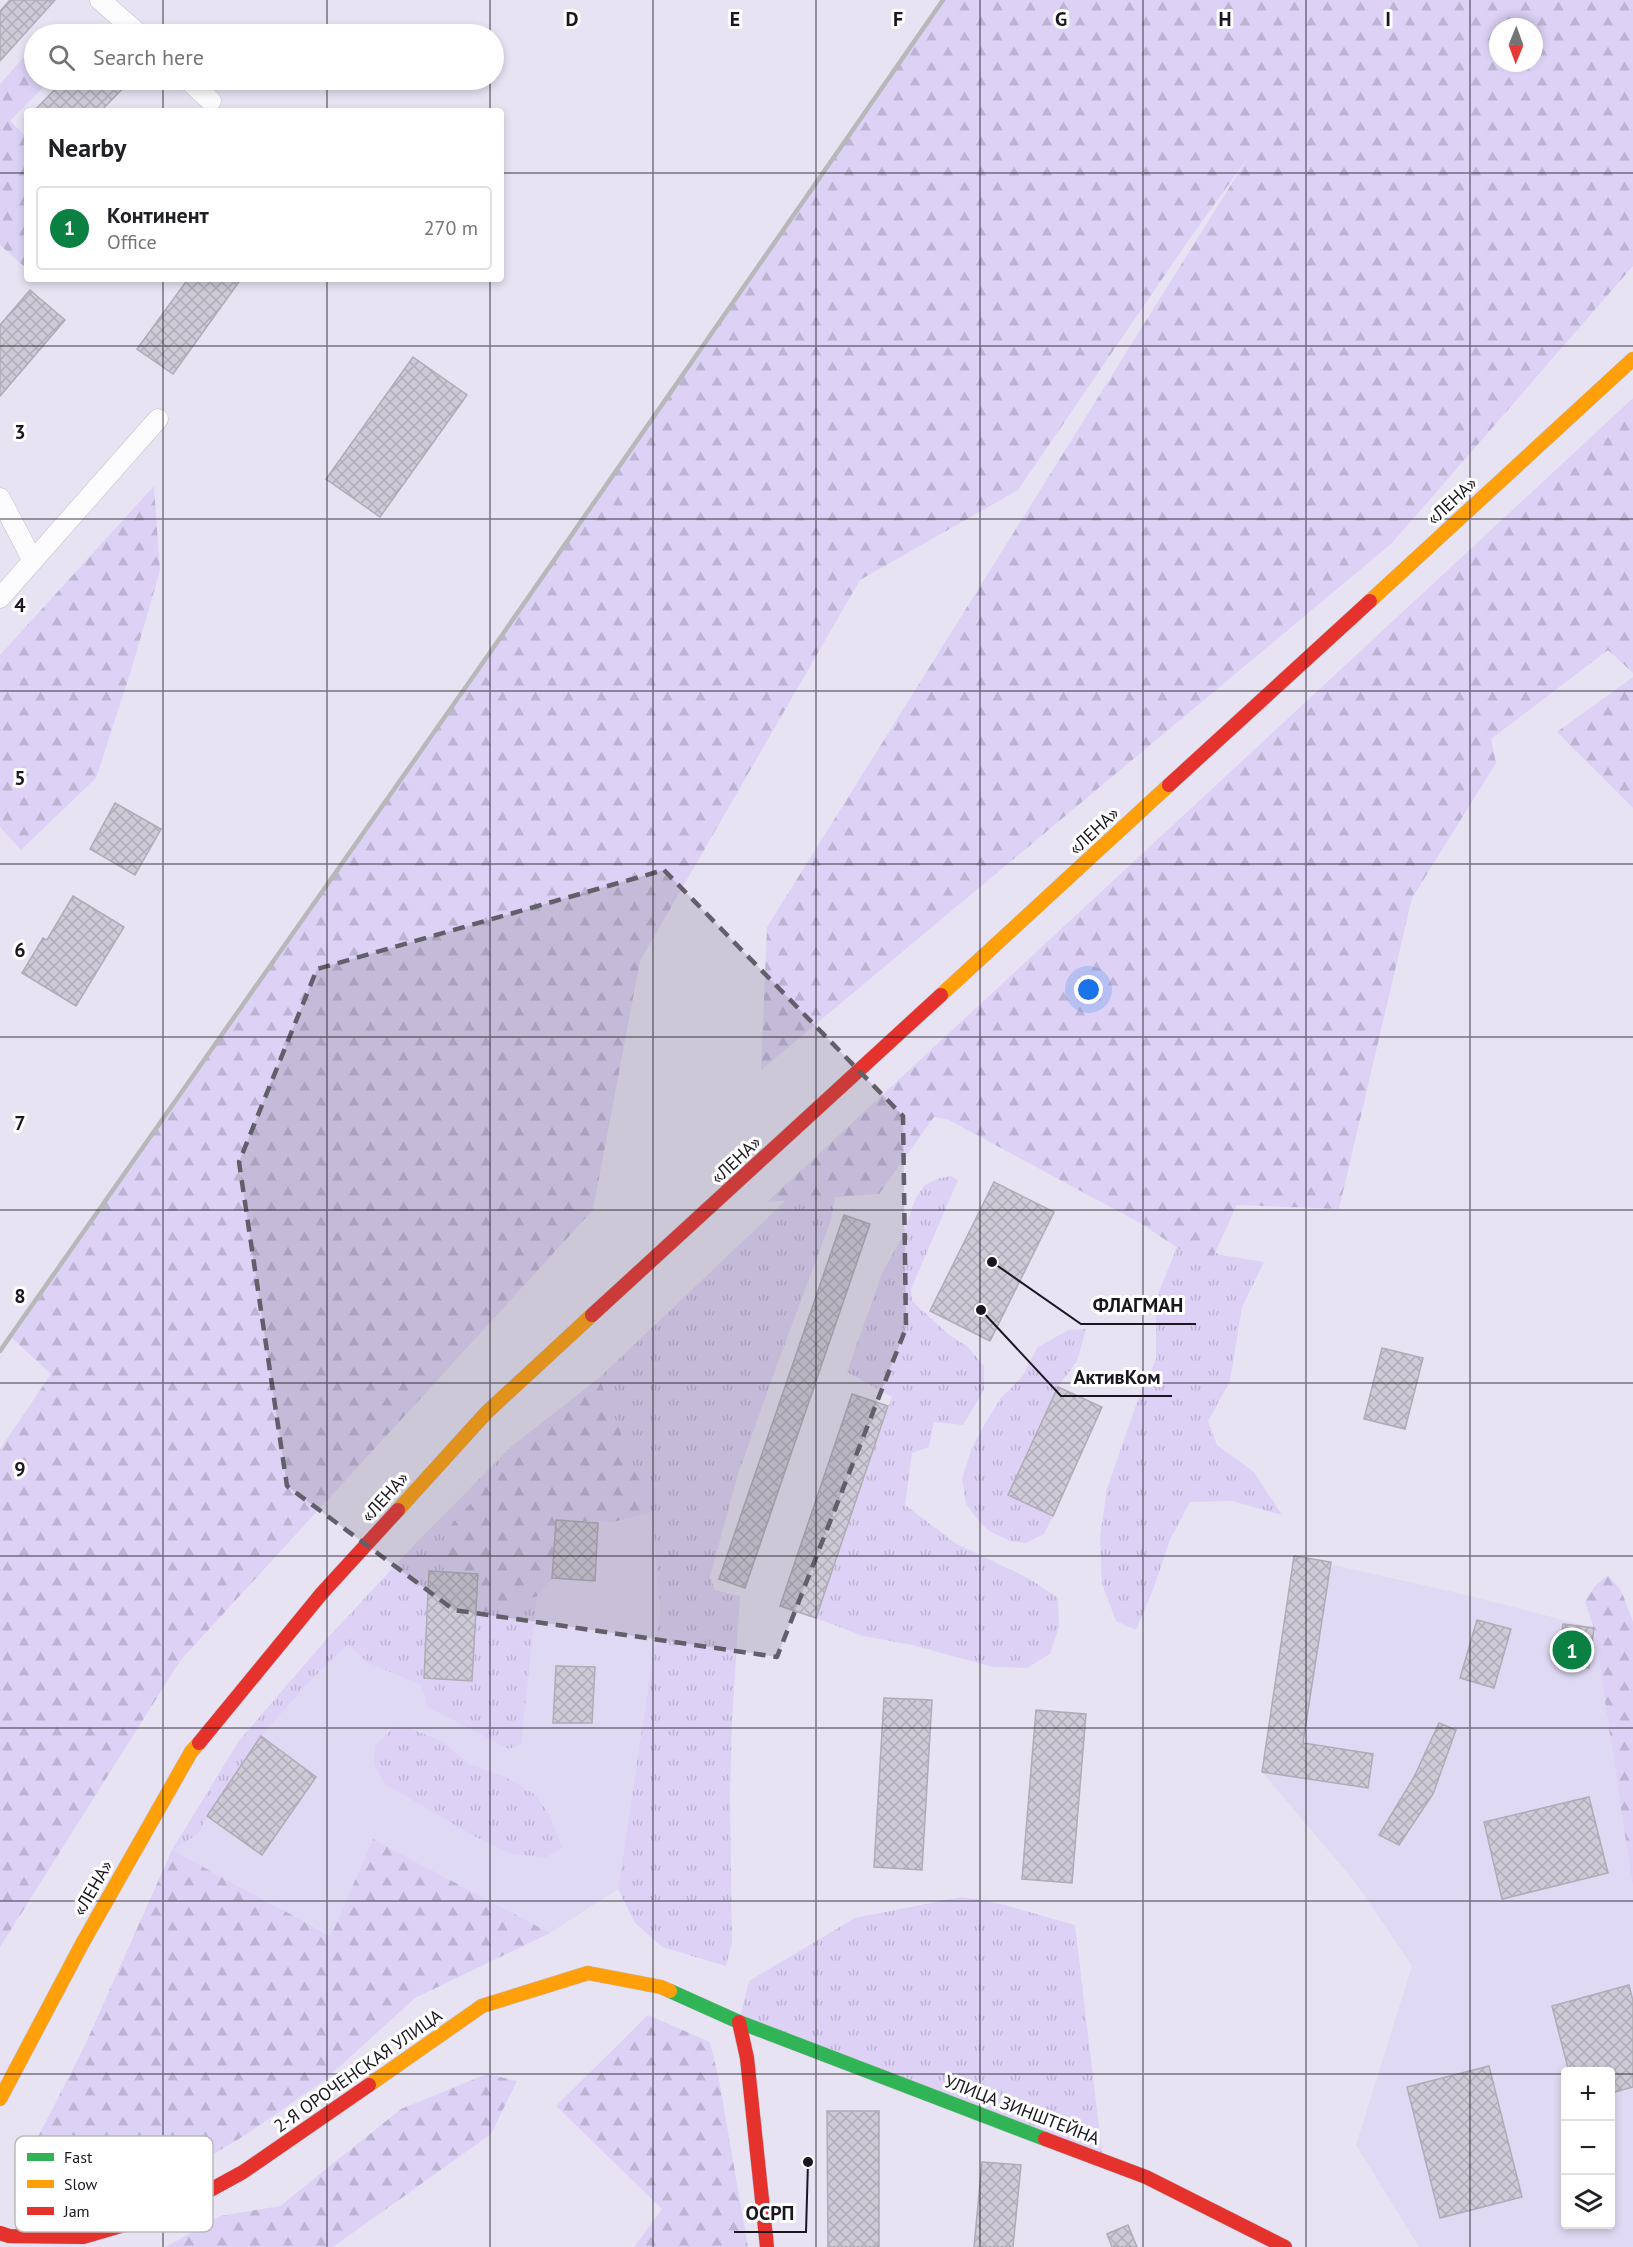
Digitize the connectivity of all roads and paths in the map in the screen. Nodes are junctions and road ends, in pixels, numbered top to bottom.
1 (100, 0) edge
2 (128, 24) edge
3 (199, 90) edge
4 (211, 101) dead end
5 (1633, 359) edge
6 (158, 419) dead end
7 (0, 498) edge
8 (33, 561) junction
9 (0, 598) edge
10 (739, 2022) junction
11 (0, 2099) edge
12 (213, 2188) edge
13 (100, 2232) edge
14 (0, 2233) edge
15 (767, 2247) edge
16 (1285, 2247) edge

1 - 2 street
3 - 4 street
5 - 11 main road, «ЛЕНА»
6 - 8 street
7 - 8 street
8 - 9 street
10 - 12 main road, 2-Я ОРОЧЕНСКАЯ УЛИЦА
10 - 15 main road
10 - 16 main road, УЛИЦА ЗИНШТЕЙНА
13 - 14 main road, 2-Я ОРОЧЕНСКАЯ УЛИЦА

